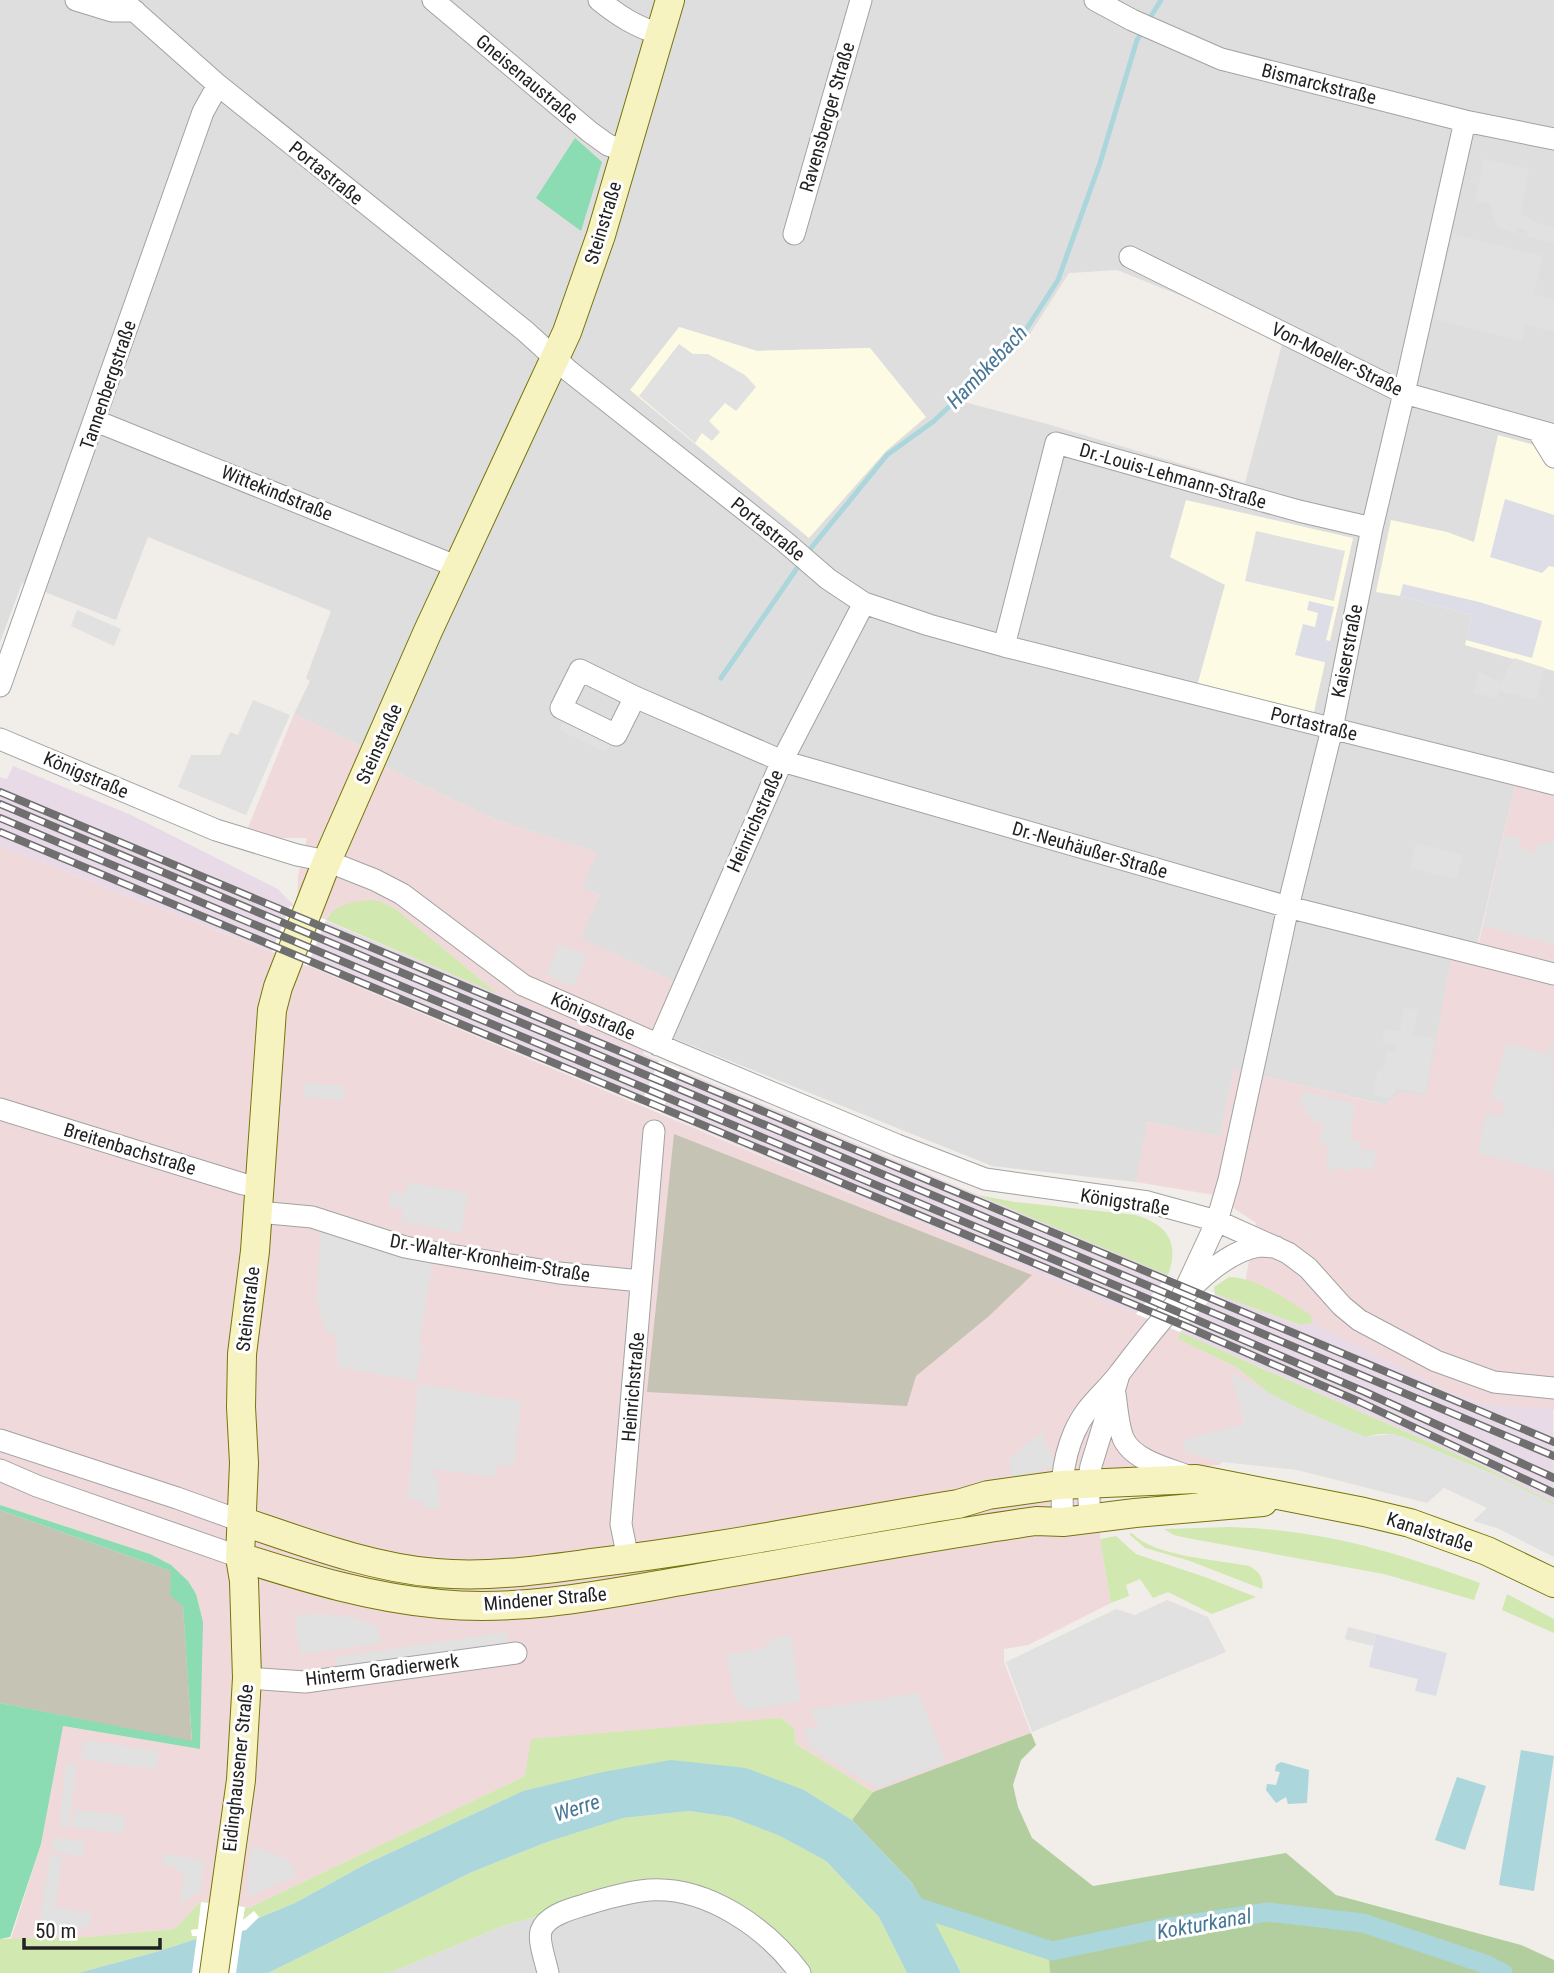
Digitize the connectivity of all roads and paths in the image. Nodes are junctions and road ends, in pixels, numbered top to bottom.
1 (76, 0) edge
2 (433, 0) edge
3 (599, 0) edge
4 (670, 0) edge
5 (861, 0) edge
6 (1095, 0) edge
7 (129, 5) edge
8 (660, 34) junction
9 (218, 85) junction
10 (1465, 121) junction
11 (1554, 139) edge
12 (625, 151) junction
13 (794, 234) dead end
14 (1130, 257) dead end
15 (556, 359) junction
16 (1404, 393) junction
17 (96, 421) junction
18 (1546, 433) edge
19 (1554, 457) edge
20 (1372, 528) junction
21 (457, 567) junction
22 (864, 603) junction
23 (1004, 646) junction
24 (0, 686) edge
25 (635, 697) dead end
26 (1332, 729) junction
27 (0, 739) edge
28 (782, 761) junction
29 (1554, 784) edge
30 (327, 861) junction
31 (1288, 907) junction
32 (1554, 974) edge
33 (658, 1045) junction
34 (0, 1109) edge
35 (654, 1131) dead end
36 (259, 1199) junction
37 (1217, 1221) junction
38 (1278, 1248) junction
39 (641, 1281) junction
40 (1183, 1294) junction
41 (1116, 1382) junction
42 (1554, 1388) edge
43 (0, 1440) edge
44 (0, 1470) edge
45 (1196, 1479) junction
46 (1074, 1484) junction
47 (1298, 1500) junction
48 (1076, 1520) junction
49 (241, 1521) junction
50 (240, 1557) junction
51 (628, 1559) junction
52 (1554, 1584) edge
53 (516, 1653) dead end
54 (247, 1678) junction
55 (214, 1973) edge
56 (548, 1973) edge
57 (800, 1973) edge

1 - 7 street
2 - 12 street, Gneisenaustraße
3 - 8 street
4 - 8 main road, Steinstraße
5 - 13 street, Ravensberger Straße
6 - 10 street, Bismarckstraße
7 - 9 street, Portastraße
8 - 12 main road, Steinstraße
9 - 15 street, Portastraße
9 - 17 street, Tannenbergstraße
10 - 11 street, Bismarckstraße
10 - 16 street, Kaiserstraße
12 - 15 main road, Steinstraße
14 - 16 street, Von-Moeller-Straße
15 - 21 main road, Steinstraße
15 - 22 street, Portastraße
16 - 18 street, Von-Moeller-Straße
16 - 20 street, Kaiserstraße
17 - 21 street, Wittekindstraße
17 - 24 street, Tannenbergstraße
18 - 19 street
20 - 23 street, Dr.-Louis-Lehmann-Straße
20 - 26 street, Kaiserstraße
21 - 30 main road, Steinstraße
22 - 23 street, Portastraße
22 - 28 street, Heinrichstraße
23 - 26 street, Portastraße
25 - 28 street, Dr.-Neuhäußer-Straße
26 - 29 street, Portastraße
26 - 31 street, Kaiserstraße
27 - 30 street, Königstraße
28 - 31 street, Dr.-Neuhäußer-Straße
28 - 33 street, Heinrichstraße
30 - 33 street, Königstraße
30 - 36 main road, Steinstraße
31 - 32 street, Dr.-Neuhäußer-Straße
31 - 37 street, Kaiserstraße
33 - 37 street, Königstraße
34 - 36 street, Breitenbachstraße
35 - 39 street, Heinrichstraße
36 - 39 street, Dr.-Walter-Kronheim-Straße
36 - 49 main road, Steinstraße
37 - 38 street, Königstraße
37 - 40 street, Kaiserstraße
38 - 40 street
38 - 42 street, Königstraße
39 - 51 street, Heinrichstraße
40 - 41 street
41 - 45 street
41 - 46 street
43 - 49 street, Mindener Straße
44 - 50 street, Mindener Straße
45 - 46 main road, Kanalstraße
45 - 47 main road, Kanalstraße
46 - 48 street
46 - 51 main road, Mindener Straße
47 - 48 main road, Kanalstraße
47 - 52 main road, Kanalstraße
48 - 50 main road, Mindener Straße
49 - 50 main road, Eidinghausener Straße
49 - 51 main road, Mindener Straße
50 - 54 main road, Eidinghausener Straße
53 - 54 street, Hinterm Gradierwerk
54 - 55 main road, Eidinghausener Straße
56 - 57 street

